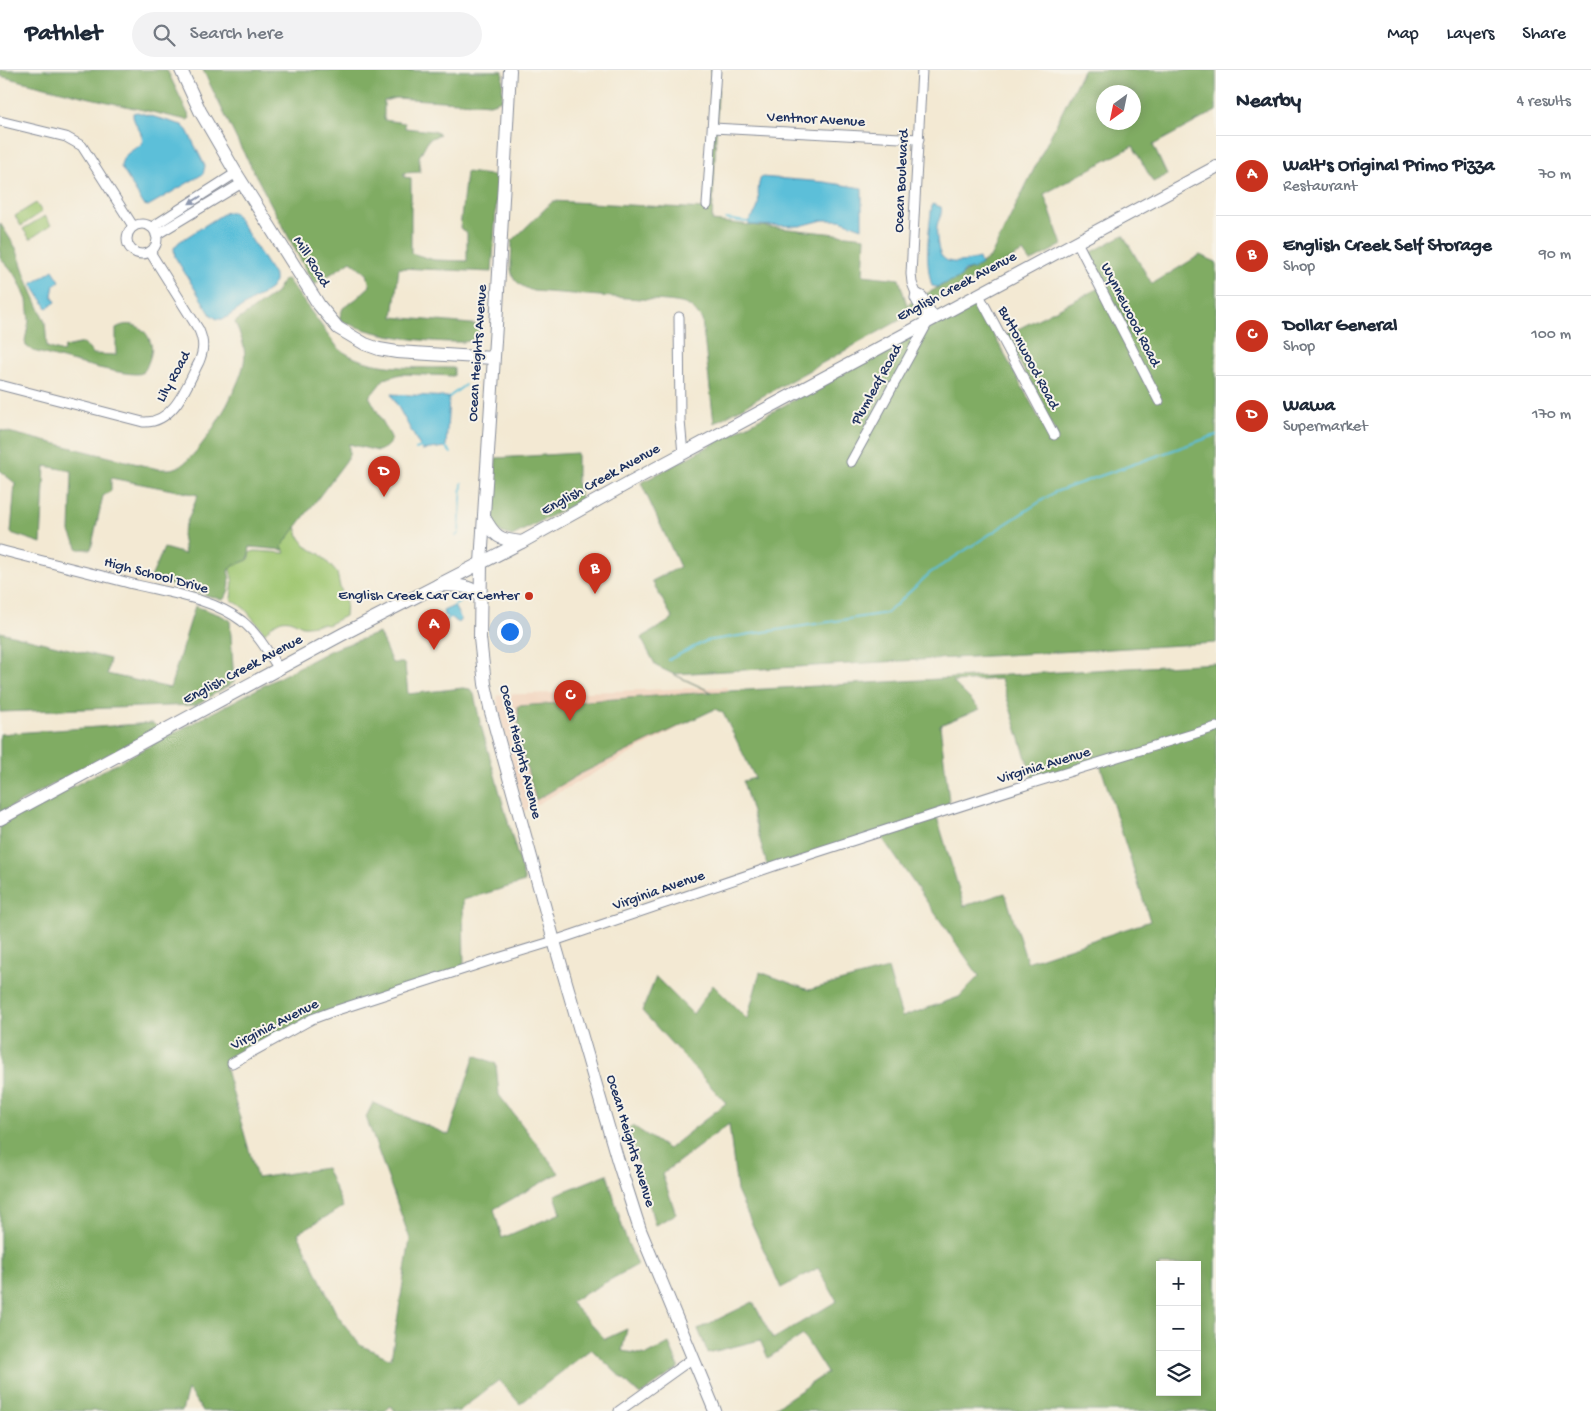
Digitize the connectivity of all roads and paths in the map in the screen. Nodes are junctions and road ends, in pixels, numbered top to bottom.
1 (181, 70) edge
2 (510, 70) edge
3 (716, 70) edge
4 (922, 70) edge
5 (0, 121) edge
6 (713, 128) junction
7 (919, 139) junction
8 (1216, 167) edge
9 (239, 178) junction
10 (707, 205) dead end
11 (133, 226) junction
12 (154, 231) junction
13 (1077, 242) junction
14 (150, 252) junction
15 (979, 295) junction
16 (679, 317) dead end
17 (931, 320) junction
18 (493, 358) junction
19 (0, 385) edge
20 (1159, 401) dead end
21 (1054, 435) dead end
22 (683, 454) junction
23 (851, 462) dead end
24 (484, 517) junction
25 (522, 542) junction
26 (0, 550) edge
27 (481, 563) junction
28 (438, 585) junction
29 (480, 597) junction
30 (279, 670) junction
31 (1216, 727) edge
32 (0, 819) edge
33 (554, 941) junction
34 (232, 1062) dead end
35 (693, 1358) junction
36 (619, 1411) edge
37 (715, 1411) edge

1 - 9 main road, Mill Road
2 - 18 main road, Ocean Heights Avenue
3 - 6 street
4 - 7 street, Ocean Boulevard
5 - 11 street
6 - 7 street, Ventnor Avenue
6 - 10 street
7 - 17 street, Ocean Boulevard
8 - 13 main road, English Creek Avenue
9 - 12 street
9 - 18 main road, Mill Road
11 - 12 street
11 - 14 street
12 - 14 street
13 - 15 main road, English Creek Avenue
13 - 20 street, Wynnewood Road
14 - 19 street, Lily Road
15 - 17 main road, English Creek Avenue
15 - 21 street, Buttonwood Road
16 - 22 street
17 - 22 main road, English Creek Avenue
17 - 23 street, Plumleaf Road
18 - 24 main road, Ocean Heights Avenue
22 - 25 main road, English Creek Avenue
24 - 25 main road
24 - 27 main road, Ocean Heights Avenue
25 - 27 main road, English Creek Avenue
26 - 30 street, High School Drive
27 - 28 main road, English Creek Avenue
27 - 29 main road, Ocean Heights Avenue
28 - 29 main road
28 - 30 main road, English Creek Avenue
29 - 33 main road, Ocean Heights Avenue
30 - 32 main road, English Creek Avenue
31 - 33 street, Virginia Avenue
33 - 34 street, Virginia Avenue
33 - 35 main road, Ocean Heights Avenue
35 - 36 street
35 - 37 main road, Ocean Heights Avenue

